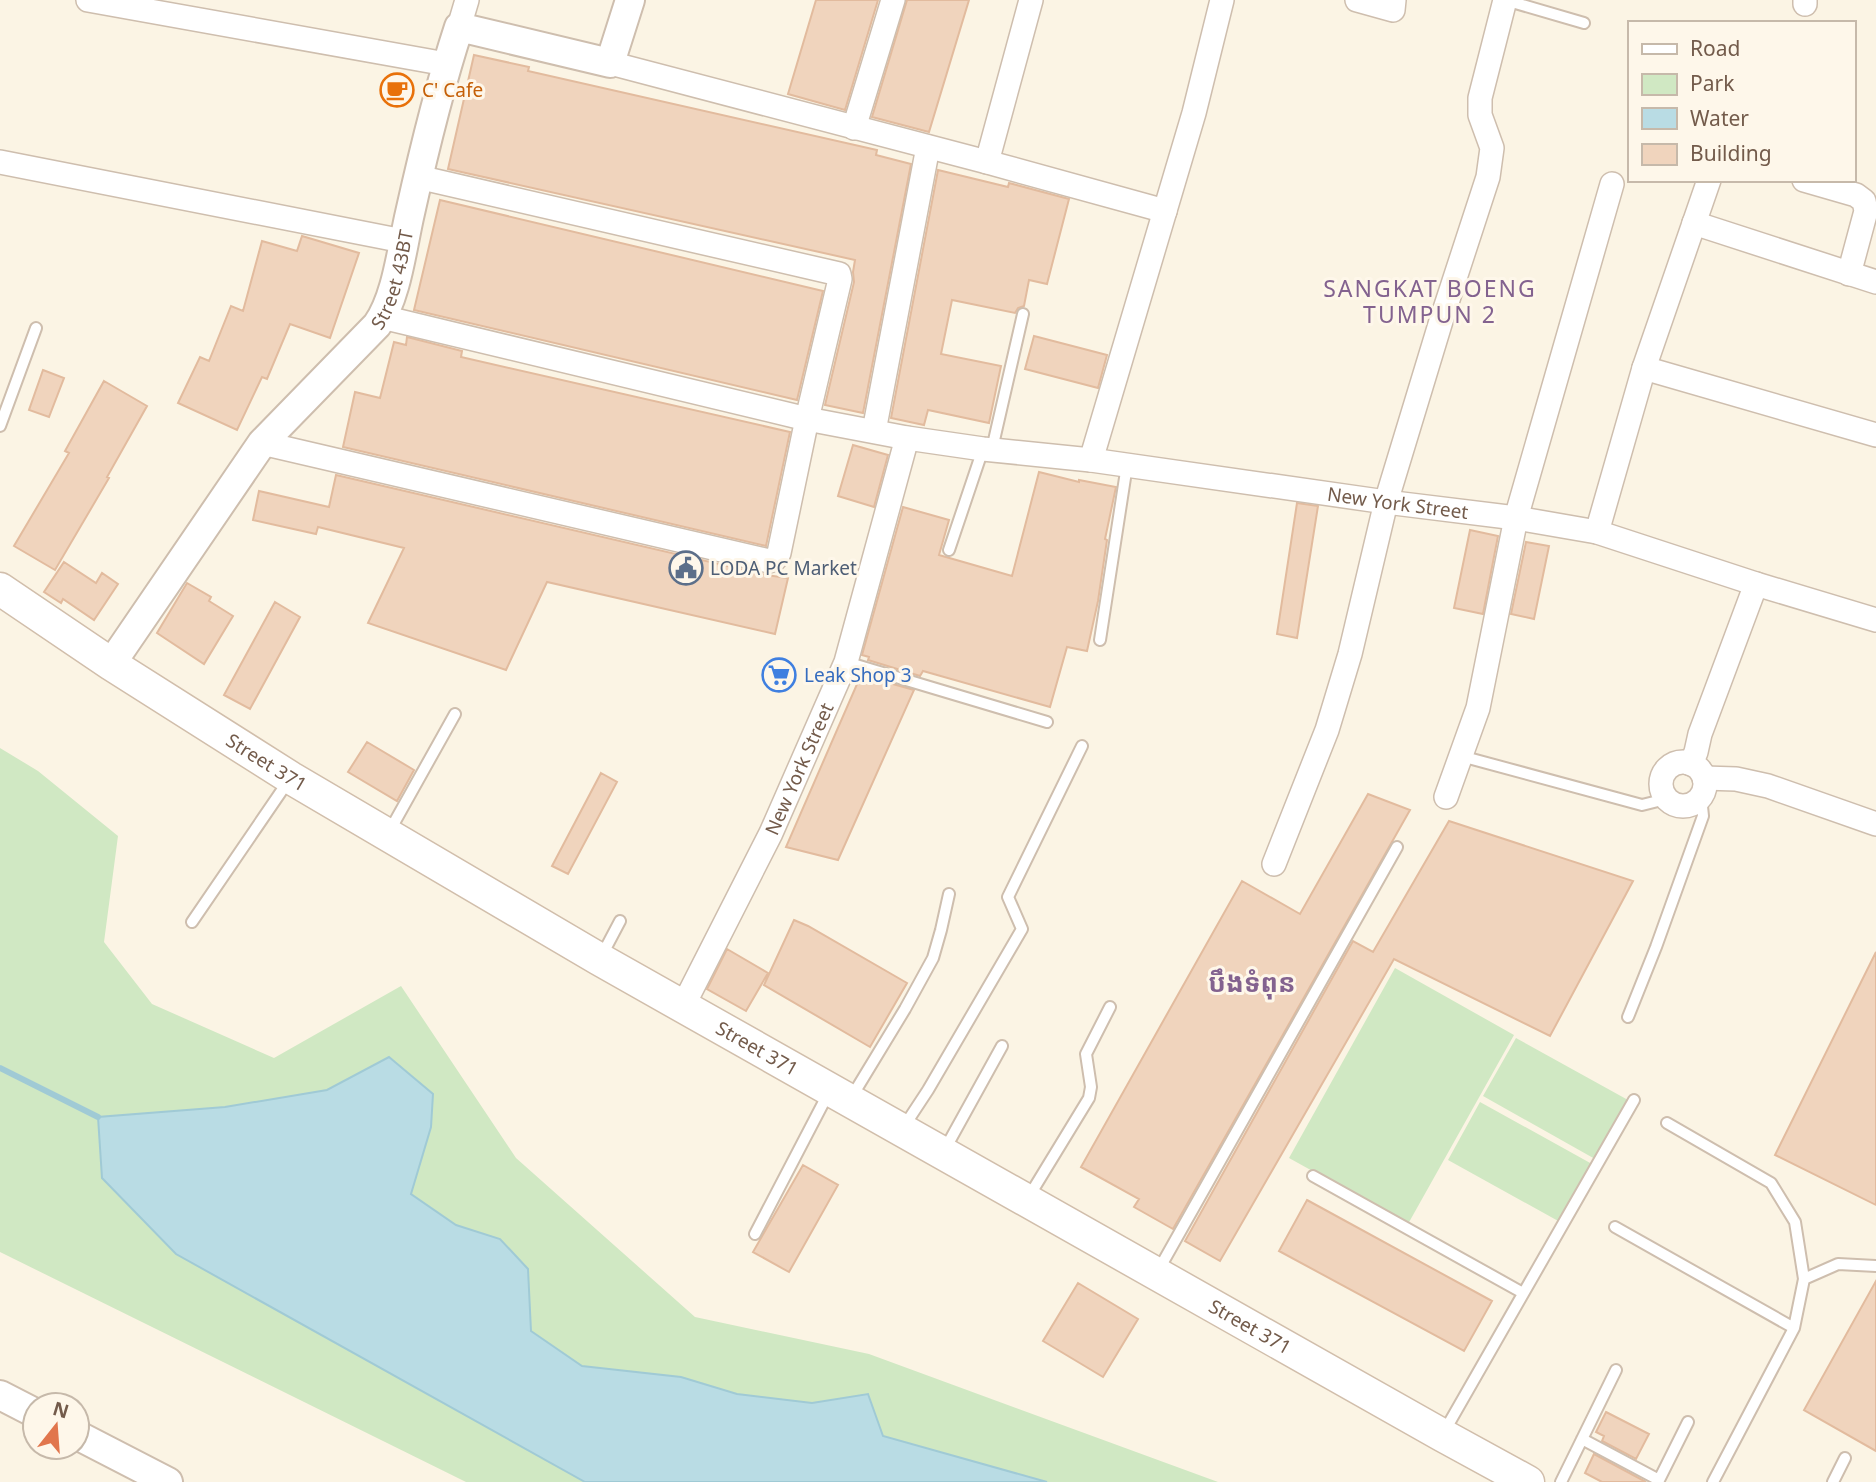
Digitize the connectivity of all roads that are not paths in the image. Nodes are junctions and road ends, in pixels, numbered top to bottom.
1 (88, 0) edge
2 (467, 0) edge
3 (630, 0) edge
4 (893, 0) edge
5 (1031, 0) edge
6 (1222, 0) edge
7 (1357, 0) edge
8 (1394, 0) edge
9 (1505, 0) edge
10 (1584, 23) dead end
11 (459, 27) junction
12 (610, 63) junction
13 (446, 64) junction
14 (854, 128) junction
15 (928, 147) junction
16 (0, 162) edge
17 (987, 162) junction
18 (418, 177) junction
19 (1708, 182) edge
20 (1811, 182) edge
21 (1612, 184) dead end
22 (1165, 211) junction
23 (1694, 223) junction
24 (403, 241) junction
25 (1849, 274) junction
26 (1876, 282) edge
27 (1023, 314) dead end
28 (382, 317) junction
29 (36, 328) dead end
30 (1644, 368) junction
31 (807, 418) junction
32 (0, 426) edge
33 (874, 431) junction
34 (1876, 435) edge
35 (907, 438) junction
36 (262, 443) junction
37 (988, 449) junction
38 (1091, 460) junction
39 (1127, 465) junction
40 (1386, 502) junction
41 (1516, 518) junction
42 (1597, 532) junction
43 (949, 550) dead end
44 (1756, 584) junction
45 (0, 589) edge
46 (1876, 620) edge
47 (1100, 640) dead end
48 (846, 662) junction
49 (111, 664) junction
50 (455, 714) dead end
51 (1047, 722) dead end
52 (1082, 746) dead end
53 (1472, 759) dead end
54 (291, 778) junction
55 (1699, 780) junction
56 (1446, 797) dead end
57 (1666, 799) junction
58 (1876, 824) edge
59 (388, 835) junction
60 (1397, 847) dead end
61 (1274, 864) dead end
62 (949, 894) dead end
63 (620, 921) dead end
64 (192, 922) dead end
65 (599, 959) junction
66 (683, 1006) junction
67 (1110, 1007) dead end
68 (1628, 1017) dead end
69 (1002, 1046) dead end
70 (840, 1095) junction
71 (1634, 1100) dead end
72 (1667, 1123) dead end
73 (902, 1130) junction
74 (943, 1153) junction
75 (1313, 1176) dead end
76 (1027, 1201) junction
77 (1615, 1227) dead end
78 (755, 1234) dead end
79 (1876, 1266) edge
80 (1156, 1274) junction
81 (1804, 1279) junction
82 (1523, 1293) junction
83 (1794, 1328) junction
84 (1616, 1370) dead end
85 (0, 1395) edge
86 (21, 1406) edge
87 (1688, 1422) dead end
88 (1442, 1435) junction
89 (1581, 1439) junction
90 (91, 1441) edge
91 (1845, 1458) dead end
92 (1495, 1474) edge
93 (1658, 1481) edge
94 (168, 1482) edge
95 (1528, 1482) edge
96 (1561, 1482) edge
97 (1713, 1482) edge
98 (1833, 1482) edge

1 - 13 street
2 - 11 street
3 - 12 street
4 - 14 street
5 - 17 street
6 - 22 street
7 - 8 street
9 - 10 lane
9 - 40 street
11 - 12 street
11 - 13 street, Street 43BT
12 - 14 street
13 - 18 street, Street 43BT
14 - 15 street
15 - 17 street
15 - 33 street
16 - 24 street
17 - 22 street
18 - 24 street, Street 43BT
18 - 31 street
19 - 23 street
20 - 25 street
21 - 41 street
22 - 38 street
23 - 25 street
23 - 30 street
24 - 28 street, Street 43BT
25 - 26 street
27 - 37 lane
28 - 31 street, New York Street
28 - 36 street, Street 43BT
29 - 32 lane
30 - 34 street
30 - 42 street
31 - 33 street, New York Street
31 - 36 street
33 - 35 street, New York Street
35 - 37 street, New York Street
35 - 48 street, New York Street
36 - 49 street, Street 43BT
37 - 38 street, New York Street
37 - 43 lane
38 - 39 street, New York Street
39 - 40 street, New York Street
39 - 47 lane
40 - 41 street, New York Street
40 - 61 street
41 - 42 street, New York Street
41 - 56 street
42 - 44 street, New York Street
44 - 46 street, New York Street
44 - 55 street
45 - 49 main road, Street 371
48 - 51 lane
48 - 66 street, New York Street
49 - 54 main road, Street 371
50 - 59 lane
52 - 73 lane
53 - 57 lane
54 - 59 main road, Street 371
54 - 64 lane
55 - 57 street
55 - 57 street
55 - 58 street
55 - 68 lane
59 - 65 main road, Street 371
60 - 80 lane
62 - 70 lane
63 - 65 lane
65 - 66 main road, Street 371
66 - 70 main road, Street 371
67 - 76 lane
69 - 74 lane
70 - 73 main road, Street 371
70 - 78 lane
71 - 82 lane
72 - 81 lane
73 - 74 main road, Street 371
74 - 76 main road, Street 371
75 - 82 lane
76 - 80 main road, Street 371
77 - 83 lane
79 - 81 lane
80 - 88 main road, Street 371
81 - 83 lane
82 - 88 lane
83 - 97 lane
84 - 89 lane
85 - 86 street
87 - 93 lane
88 - 92 main road, Street 371
89 - 93 lane
89 - 96 lane
90 - 94 street
91 - 98 lane
92 - 95 main road, Street 371

